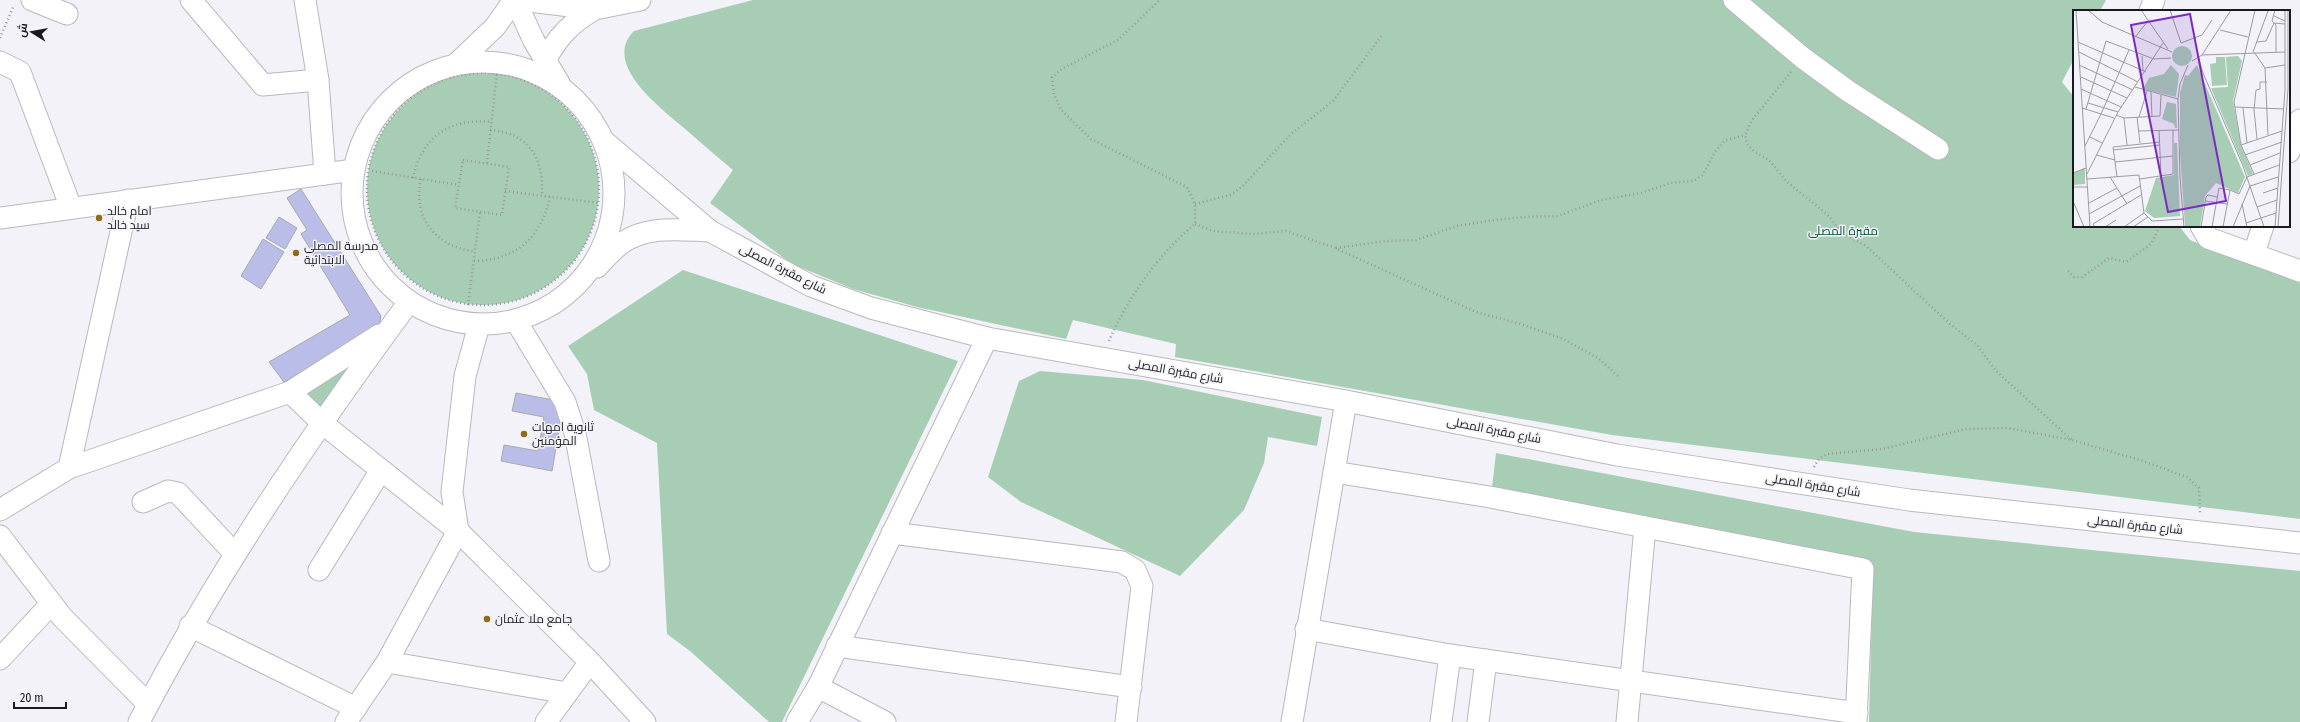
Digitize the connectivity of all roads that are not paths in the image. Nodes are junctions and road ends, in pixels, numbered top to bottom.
1 (32, 0) edge
2 (191, 0) edge
3 (305, 0) edge
4 (515, 0) edge
5 (521, 0) edge
6 (640, 0) edge
7 (1734, 0) edge
8 (2154, 0) edge
9 (595, 8) junction
10 (2150, 10) edge
11 (67, 14) dead end
12 (545, 61) junction
13 (0, 62) edge
14 (456, 64) junction
15 (318, 80) junction
16 (560, 85) junction
17 (2297, 126) edge
18 (605, 142) junction
19 (1938, 149) dead end
20 (2290, 149) edge
21 (362, 170) junction
22 (325, 174) junction
23 (128, 200) junction
24 (71, 208) junction
25 (0, 218) edge
26 (2202, 227) edge
27 (2263, 227) edge
28 (710, 231) junction
29 (2254, 253) junction
30 (2300, 271) edge
31 (580, 282) junction
32 (409, 302) junction
33 (516, 321) junction
34 (479, 325) junction
35 (388, 329) junction
36 (987, 338) junction
37 (290, 392) junction
38 (1346, 401) junction
39 (322, 423) junction
40 (69, 468) junction
41 (380, 470) junction
42 (1334, 472) junction
43 (144, 502) dead end
44 (0, 510) edge
45 (1645, 527) junction
46 (458, 531) junction
47 (892, 533) junction
48 (0, 536) edge
49 (2300, 543) edge
50 (235, 554) junction
51 (599, 561) dead end
52 (318, 570) dead end
53 (51, 604) junction
54 (190, 626) junction
55 (1306, 629) junction
56 (838, 646) junction
57 (1450, 655) junction
58 (0, 659) edge
59 (1486, 660) junction
60 (387, 662) junction
61 (590, 662) junction
62 (1631, 682) junction
63 (818, 687) junction
64 (1131, 687) junction
65 (567, 693) junction
66 (143, 713) edge
67 (351, 715) edge
68 (1857, 717) edge
69 (556, 718) edge
70 (645, 722) edge
71 (797, 722) edge
72 (885, 722) edge
73 (1126, 722) edge
74 (1292, 722) edge
75 (1441, 722) edge
76 (1478, 722) edge
77 (1627, 722) edge

1 - 11 street
2 - 15 street
3 - 15 street
4 - 12 street
4 - 14 street
5 - 9 street
6 - 9 street
7 - 19 street
8 - 10 street
9 - 12 street
12 - 16 street
13 - 24 street
14 - 16 street
14 - 21 street
15 - 22 street
16 - 18 street
17 - 20 street
18 - 28 street, شارع مقبرة المصلى
18 - 31 street
21 - 22 street
21 - 32 street
22 - 23 street
23 - 24 street
23 - 40 street
24 - 25 street
26 - 29 street
27 - 29 street
28 - 31 street, شارع مقبرة المصلى
28 - 36 street, شارع مقبرة المصلى
29 - 30 street
31 - 33 street
32 - 34 street
32 - 35 street
33 - 34 street
33 - 51 street
34 - 46 street
35 - 37 street
35 - 39 street
36 - 38 street, شارع مقبرة المصلى
36 - 47 street
37 - 39 street
37 - 40 street
38 - 42 street
38 - 49 street, شارع مقبرة المصلى
39 - 41 street
39 - 50 street
40 - 44 street
41 - 46 street
41 - 52 street
42 - 45 street
42 - 55 street
43 - 50 street
45 - 62 street
45 - 68 street
46 - 60 street
46 - 61 street
47 - 56 street
47 - 64 street
48 - 53 street
50 - 54 street
53 - 58 street
53 - 66 street
54 - 66 street
54 - 67 street
55 - 57 street
55 - 74 street
56 - 63 street
56 - 64 street
57 - 59 street
57 - 75 street
59 - 62 street
59 - 76 street
60 - 65 street
60 - 67 street
61 - 65 street
61 - 70 street
62 - 68 street
62 - 77 street
63 - 71 street
63 - 72 street
64 - 73 street
65 - 69 street

